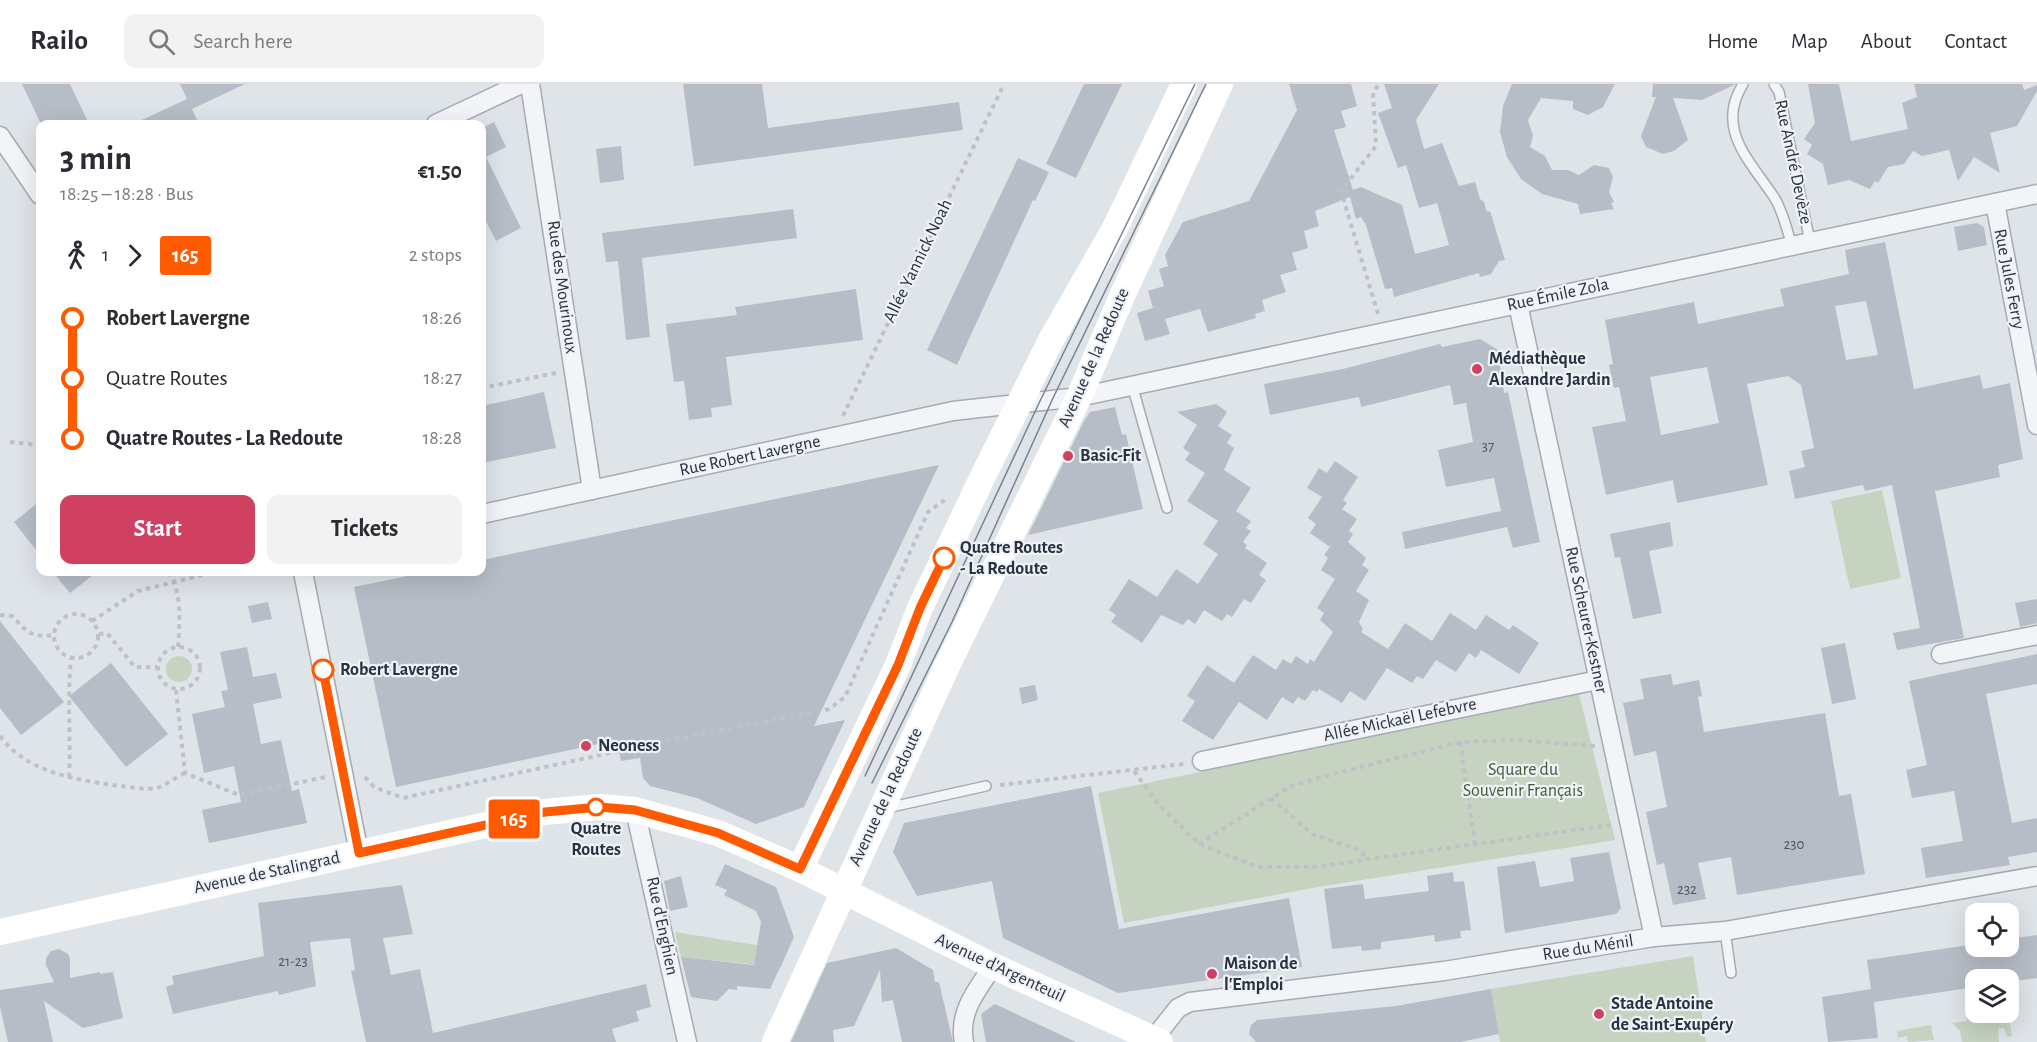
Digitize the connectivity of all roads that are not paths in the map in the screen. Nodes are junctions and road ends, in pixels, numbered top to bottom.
1 (521, 84) edge
2 (530, 84) edge
3 (1184, 84) edge
4 (1220, 84) edge
5 (1743, 84) edge
6 (1774, 84) edge
7 (444, 120) edge
8 (0, 136) edge
9 (36, 189) edge
10 (2037, 194) edge
11 (1995, 203) junction
12 (1801, 244) junction
13 (1518, 304) junction
14 (1132, 385) junction
15 (1079, 397) junction
16 (1020, 403) junction
17 (2037, 425) edge
18 (592, 490) junction
19 (1167, 508) dead end
20 (486, 513) edge
21 (304, 576) edge
22 (2037, 635) edge
23 (1941, 654) dead end
24 (1598, 680) junction
25 (1202, 761) road end
26 (986, 786) road end
27 (881, 809) junction
28 (635, 810) junction
29 (359, 853) junction
30 (800, 869) junction
31 (2037, 876) edge
32 (842, 890) junction
33 (1725, 931) junction
34 (0, 932) edge
35 (1654, 937) junction
36 (993, 966) junction
37 (1731, 973) dead end
38 (685, 1041) edge
39 (1155, 1041) edge
40 (760, 1042) edge
41 (775, 1042) edge
42 (964, 1042) edge

1 - 7 street
2 - 18 street, Rue des Mourinoux
3 - 16 main road
4 - 15 main road, Avenue de la Redoute
5 - 12 lane, Rue André Devèze
6 - 12 lane, Rue André Devèze
8 - 9 street
10 - 11 street, Rue Émile Zola
11 - 12 street, Rue Émile Zola
11 - 17 street, Rue Jules Ferry
12 - 13 street, Rue Émile Zola
13 - 14 street, Rue Émile Zola
13 - 24 street, Rue Scheurer-Kestner
14 - 15 street, Rue Émile Zola
14 - 19 lane
15 - 16 street, Rue Robert Lavergne
15 - 27 main road, Avenue de la Redoute
16 - 18 street, Rue Robert Lavergne
16 - 30 main road
18 - 20 street, Rue Robert Lavergne
21 - 29 street
22 - 23 street
24 - 25 street, Allée Mickaël Lefebvre
24 - 35 street, Rue Scheurer-Kestner
26 - 27 lane
27 - 32 main road, Avenue de la Redoute
28 - 29 main road, Avenue de Stalingrad
28 - 30 main road, Avenue de Stalingrad
28 - 38 street, Rue d'Enghien
29 - 34 main road, Avenue de Stalingrad
30 - 32 main road, Avenue de Stalingrad
31 - 33 street, Rue du Ménil
32 - 36 main road, Avenue d'Argenteuil
32 - 40 main road
32 - 41 main road
33 - 35 street, Rue du Ménil
33 - 37 lane
35 - 39 street, Rue du Ménil
36 - 39 main road, Avenue d'Argenteuil
36 - 42 street

